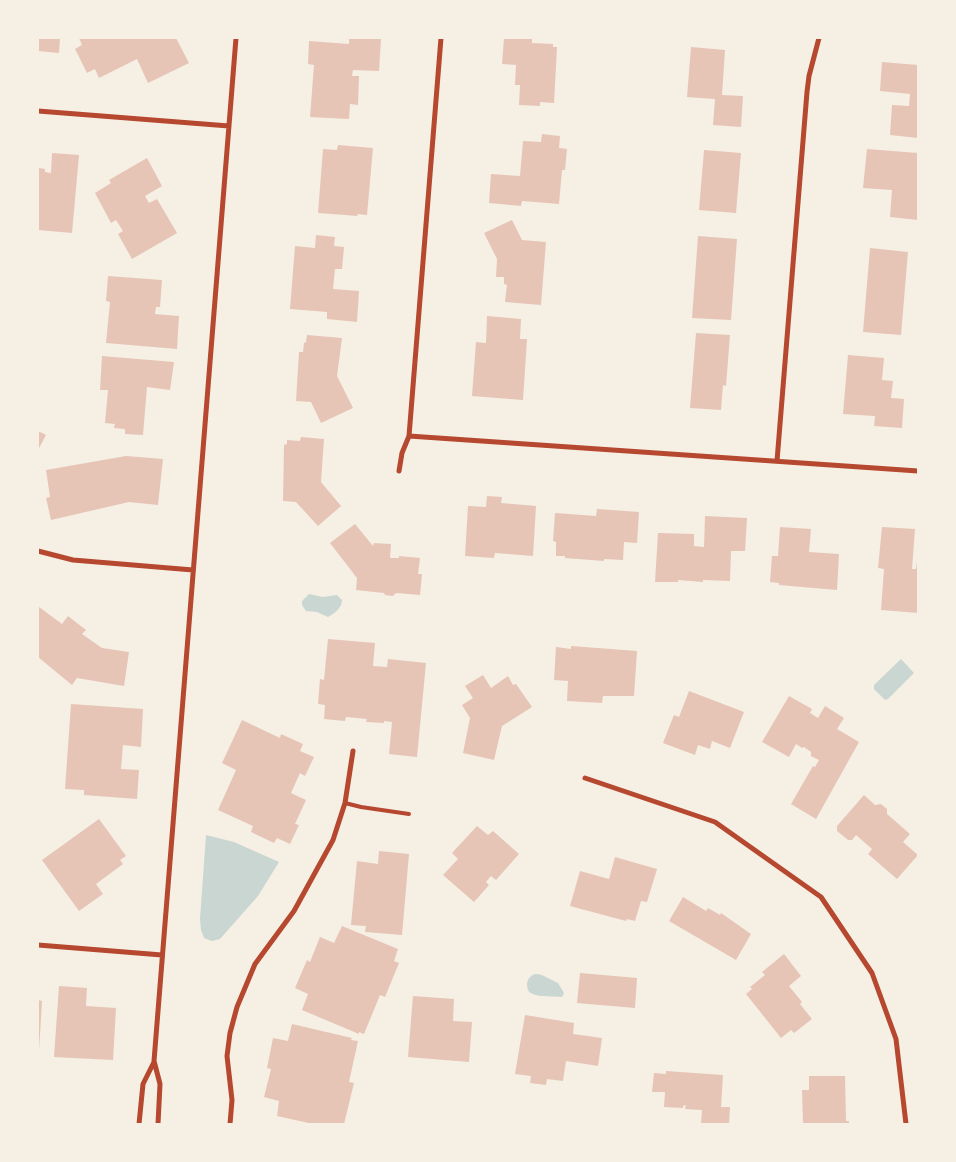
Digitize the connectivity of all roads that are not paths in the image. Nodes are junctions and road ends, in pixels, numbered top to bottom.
1 (236, 38) edge
2 (441, 38) edge
3 (820, 38) edge
4 (38, 111) edge
5 (229, 126) junction
6 (409, 436) junction
7 (777, 461) junction
8 (399, 471) dead end
9 (918, 471) edge
10 (38, 552) edge
11 (193, 570) junction
12 (352, 750) dead end
13 (585, 778) dead end
14 (345, 802) junction
15 (408, 814) dead end
16 (38, 946) edge
17 (162, 955) junction
18 (154, 1061) junction
19 (139, 1124) edge
20 (158, 1124) edge
21 (230, 1124) edge
22 (906, 1124) edge

1 - 5 street
2 - 6 street
3 - 7 street
4 - 5 street
5 - 11 street
6 - 7 street
6 - 8 street
7 - 9 street
10 - 11 street
11 - 17 street
12 - 14 street
13 - 22 street
14 - 15 lane
14 - 21 street
16 - 17 street
17 - 18 street
18 - 19 street
18 - 20 street

